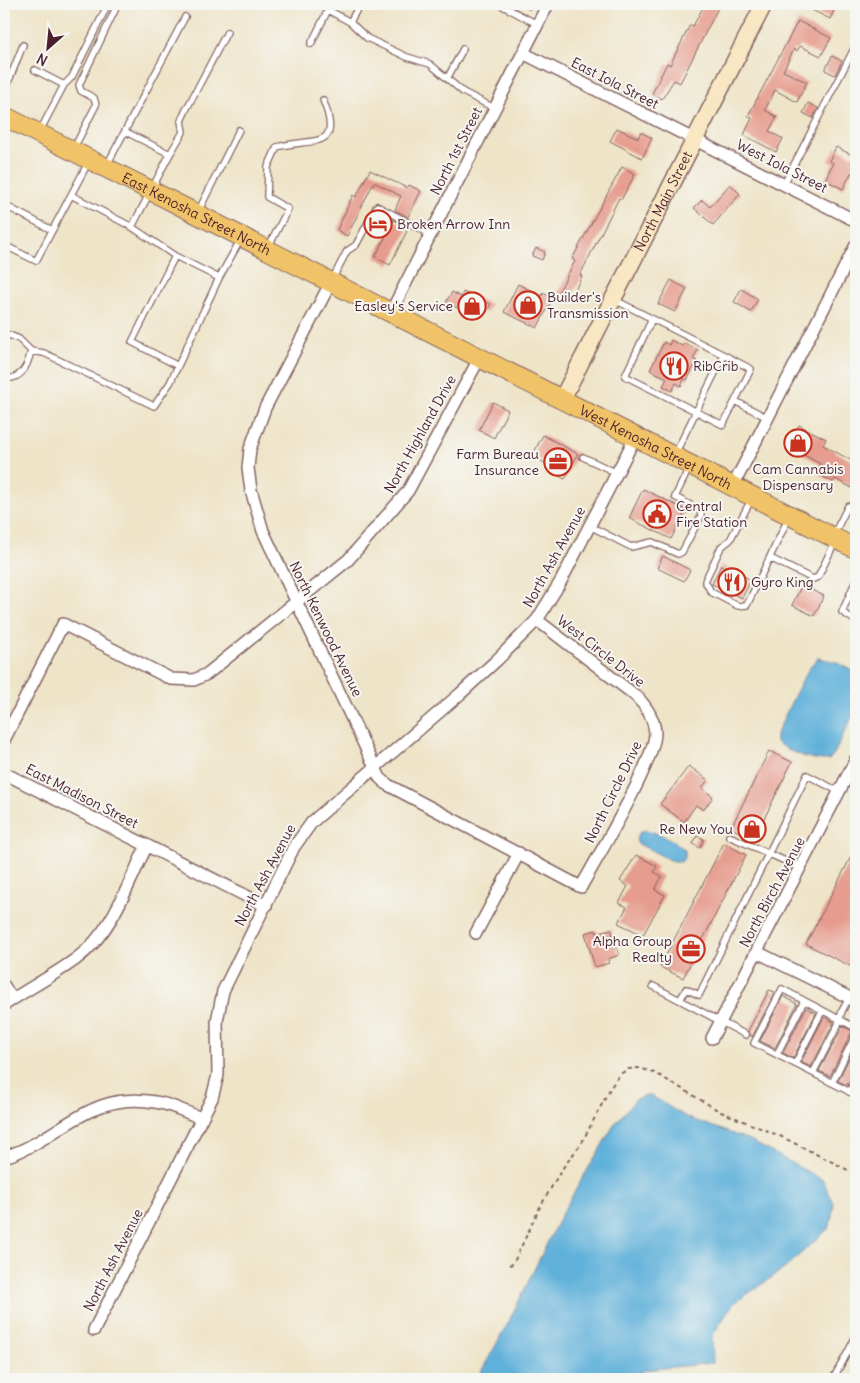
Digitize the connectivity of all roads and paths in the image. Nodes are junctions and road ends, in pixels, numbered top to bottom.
1 (108, 4) edge
2 (331, 4) edge
3 (360, 4) edge
4 (498, 4) edge
5 (520, 4) edge
6 (548, 4) edge
7 (764, 4) edge
8 (116, 8) dead end
9 (530, 8) dead end
10 (328, 10) junction
11 (185, 17) dead end
12 (350, 22) junction
13 (538, 24) junction
14 (227, 32) dead end
15 (311, 44) dead end
16 (856, 44) edge
17 (23, 45) dead end
18 (463, 49) dead end
19 (523, 53) junction
20 (35, 70) dead end
21 (448, 77) junction
22 (64, 85) junction
23 (4, 93) edge
24 (323, 100) dead end
25 (494, 108) junction
26 (4, 116) edge
27 (239, 130) dead end
28 (126, 132) junction
29 (39, 133) junction
30 (694, 139) junction
31 (73, 150) junction
32 (170, 154) junction
33 (98, 163) junction
34 (784, 184) junction
35 (152, 190) junction
36 (71, 195) junction
37 (4, 205) edge
38 (197, 214) junction
39 (856, 221) edge
40 (132, 227) junction
41 (52, 230) junction
42 (430, 234) junction
43 (242, 237) junction
44 (4, 245) edge
45 (856, 245) edge
46 (267, 250) junction
47 (175, 256) junction
48 (219, 278) junction
49 (332, 282) junction
50 (613, 299) junction
51 (391, 312) junction
52 (652, 319) junction
53 (4, 333) edge
54 (31, 351) junction
55 (473, 353) junction
56 (724, 355) junction
57 (176, 365) junction
58 (4, 378) edge
59 (562, 399) junction
60 (735, 401) junction
61 (696, 412) junction
62 (768, 418) junction
63 (636, 436) junction
64 (674, 456) junction
65 (583, 457) dead end
66 (691, 464) junction
67 (617, 473) junction
68 (733, 486) junction
69 (752, 496) junction
70 (856, 510) edge
71 (790, 516) junction
72 (590, 526) junction
73 (834, 538) junction
74 (856, 549) edge
75 (770, 558) junction
76 (856, 580) edge
77 (297, 603) junction
78 (537, 620) junction
79 (856, 620) edge
80 (646, 707) joint
81 (4, 740) edge
82 (856, 759) edge
83 (375, 768) junction
84 (4, 773) edge
85 (840, 792) junction
86 (729, 836) dead end
87 (147, 846) junction
88 (518, 853) junction
89 (768, 853) junction
90 (801, 868) junction
91 (581, 887) joint
92 (266, 906) junction
93 (476, 933) dead end
94 (757, 952) junction
95 (4, 986) edge
96 (653, 986) dead end
97 (680, 1000) junction
98 (852, 1000) edge
99 (804, 1001) junction
100 (8, 1002) edge
101 (822, 1011) junction
102 (839, 1019) junction
103 (721, 1021) junction
104 (856, 1028) edge
105 (746, 1034) dead end
106 (856, 1034) edge
107 (712, 1038) dead end
108 (777, 1054) junction
109 (795, 1064) junction
110 (813, 1073) junction
111 (856, 1079) edge
112 (832, 1083) junction
113 (849, 1092) junction
114 (856, 1095) edge
115 (202, 1118) junction
116 (4, 1158) edge
117 (856, 1174) edge
118 (509, 1265) dead end
119 (94, 1330) dead end
120 (856, 1336) edge
121 (848, 1350) junction
122 (856, 1355) edge
123 (833, 1379) edge

1 - 22 lane
2 - 10 lane
3 - 12 lane
4 - 13 lane
5 - 9 path
6 - 13 street, North 1st Street
7 - 30 main road, North Main Street
8 - 31 lane
10 - 12 lane
10 - 15 lane
11 - 28 lane
12 - 21 lane
13 - 19 street, North 1st Street
14 - 32 lane
16 - 34 lane
17 - 23 lane
18 - 21 lane
19 - 25 street, North 1st Street
19 - 30 street, East Iola Street
20 - 22 lane
21 - 25 lane
22 - 29 lane
24 - 46 lane
25 - 42 street, North 1st Street
26 - 29 main road, East Kenosha Street North
27 - 38 lane
28 - 32 lane
28 - 33 lane
29 - 31 main road, East Kenosha Street North
30 - 34 street, West Iola Street
30 - 50 main road, North Main Street
31 - 33 main road, East Kenosha Street North
32 - 35 lane
33 - 35 main road, East Kenosha Street North
33 - 36 lane
34 - 39 street, West Iola Street
35 - 38 main road, East Kenosha Street North
35 - 40 lane
36 - 40 lane
36 - 41 lane
37 - 41 lane
38 - 43 main road, East Kenosha Street North
40 - 47 lane
41 - 44 lane
42 - 49 lane
42 - 51 street, North 1st Street
43 - 46 main road, East Kenosha Street North
43 - 48 lane
45 - 62 street
46 - 49 main road, East Kenosha Street North
47 - 48 lane
47 - 57 lane
48 - 57 lane
49 - 51 main road, East Kenosha Street North
49 - 77 street, North Kenwood Avenue
50 - 52 lane
50 - 59 main road, North Main Street
51 - 55 main road, East Kenosha Street North
52 - 56 lane
52 - 61 lane
53 - 54 lane
54 - 57 lane
54 - 58 lane
55 - 59 main road
55 - 77 street, North Highland Drive
56 - 60 lane
56 - 61 lane
59 - 63 main road, West Kenosha Street North
60 - 61 lane
60 - 62 lane
61 - 64 lane
62 - 68 street
63 - 64 main road, West Kenosha Street North
63 - 67 street, North Ash Avenue
64 - 66 main road, West Kenosha Street North
65 - 67 lane
66 - 68 main road, West Kenosha Street North
66 - 72 lane
67 - 72 street, North Ash Avenue
68 - 69 main road, West Kenosha Street North
69 - 71 main road, West Kenosha Street North
69 - 75 lane
70 - 73 lane
71 - 73 main road, West Kenosha Street North
71 - 75 lane
72 - 78 street, North Ash Avenue
73 - 74 main road, West Kenosha Street North
73 - 75 lane
76 - 79 lane
77 - 81 street, North Highland Drive
77 - 83 street, North Kenwood Avenue
78 - 80 street, West Circle Drive
78 - 83 street, North Ash Avenue
80 - 91 street, North Circle Drive
82 - 85 street, North Birch Avenue
83 - 88 street, North Kenwood Avenue
83 - 92 street, North Ash Avenue
84 - 87 street, East Madison Street
85 - 89 lane
85 - 90 street, North Birch Avenue
86 - 89 lane
87 - 92 street, East Madison Street
87 - 100 street
88 - 91 street, North Kenwood Avenue
88 - 93 street
89 - 90 lane
89 - 97 lane
90 - 94 street, North Birch Avenue
92 - 115 street, North Ash Avenue
94 - 98 street
94 - 103 street, North Birch Avenue
95 - 100 street
96 - 97 lane
97 - 103 lane
98 - 102 lane
99 - 101 lane
99 - 108 lane
99 - 108 lane
101 - 102 lane
101 - 109 lane
102 - 104 lane
102 - 110 lane
103 - 105 lane
103 - 107 street, North Birch Avenue
106 - 112 lane
108 - 109 lane
109 - 110 lane
110 - 112 lane
111 - 113 lane
112 - 113 lane
113 - 114 lane
115 - 116 street
115 - 119 street, North Ash Avenue
117 - 118 path
120 - 121 lane
121 - 122 lane
121 - 123 lane

